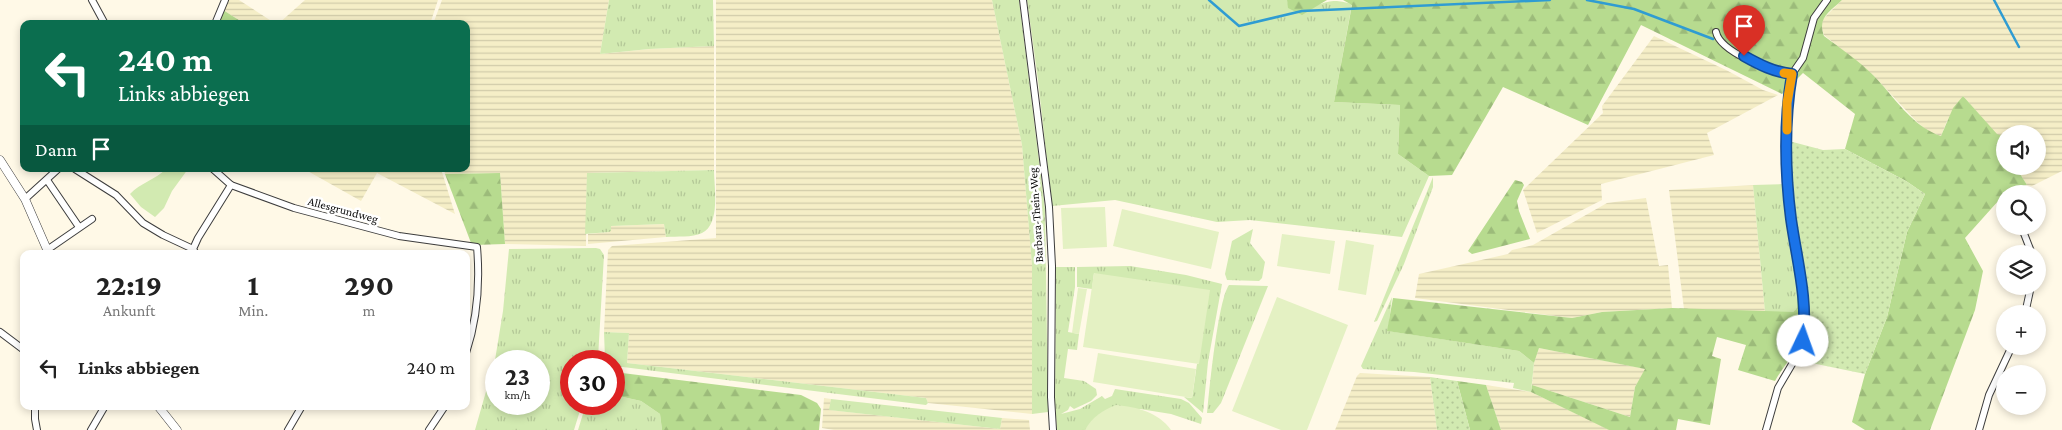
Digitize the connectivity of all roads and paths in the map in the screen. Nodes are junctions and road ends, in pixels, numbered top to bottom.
1 (92, 0) edge
2 (225, 0) edge
3 (1023, 0) edge
4 (1827, 0) edge
5 (103, 20) edge
6 (216, 20) edge
7 (1716, 32) dead end
8 (1792, 74) junction
9 (0, 160) edge
10 (55, 172) edge
11 (80, 172) edge
12 (216, 172) edge
13 (47, 180) junction
14 (231, 185) junction
15 (25, 199) junction
16 (92, 219) dead end
17 (79, 227) junction
18 (47, 250) edge
19 (50, 250) edge
20 (193, 250) edge
21 (195, 250) edge
22 (0, 332) edge
23 (470, 340) edge
24 (20, 347) edge
25 (2008, 355) edge
26 (35, 410) edge
27 (103, 410) edge
28 (161, 410) edge
29 (300, 410) edge
30 (442, 410) edge
31 (37, 430) edge
32 (92, 430) edge
33 (177, 430) edge
34 (288, 430) edge
35 (429, 430) edge
36 (1053, 430) edge
37 (1766, 430) edge
38 (1978, 430) edge

1 - 5 street
2 - 6 street
3 - 36 street, Barbara-Thein-Weg
4 - 8 street
7 - 8 street
8 - 37 street
9 - 15 street
10 - 13 street
11 - 20 street
12 - 14 street, Allesgrundweg
13 - 15 street
13 - 17 street
14 - 21 street
14 - 23 street, Allesgrundweg
15 - 18 street
16 - 17 street
17 - 19 street
22 - 24 street
25 - 38 street
26 - 31 street
27 - 32 street
28 - 33 street
29 - 34 street
30 - 35 street

